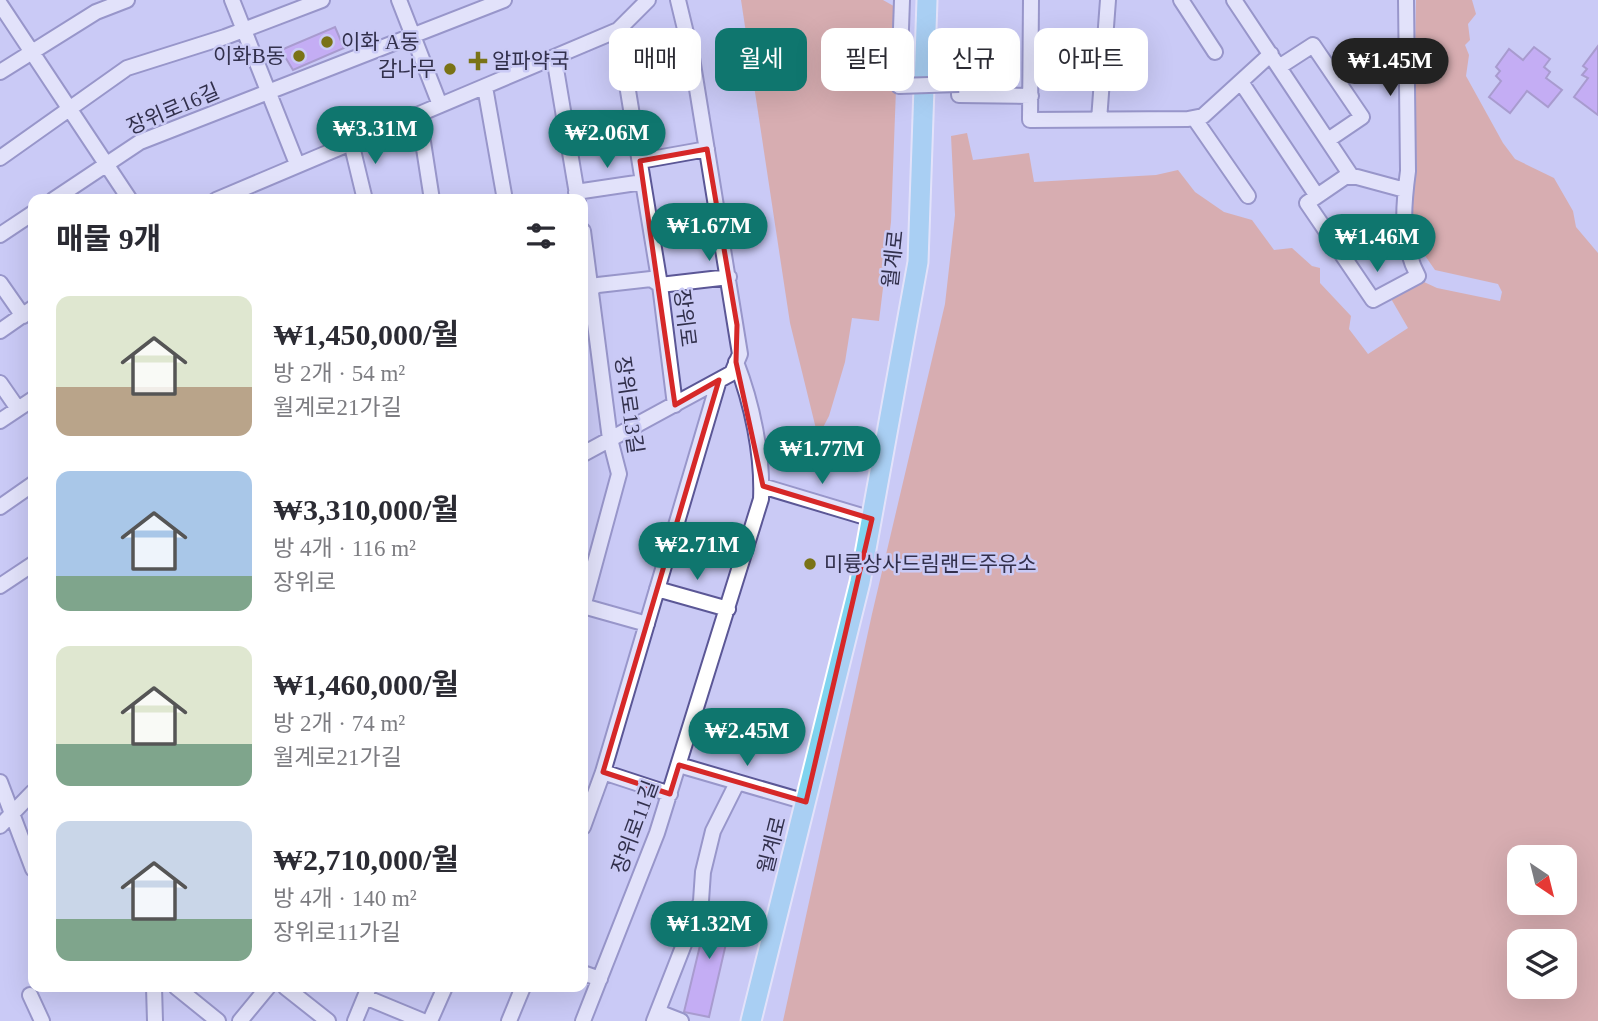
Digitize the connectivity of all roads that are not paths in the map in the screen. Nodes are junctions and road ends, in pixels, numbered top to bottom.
1 (127, 0) edge
2 (232, 0) edge
3 (323, 0) edge
4 (399, 0) edge
5 (504, 0) edge
6 (648, 0) edge
7 (678, 0) edge
8 (902, 0) edge
9 (928, 0) edge
10 (1031, 0) edge
11 (1108, 0) edge
12 (1181, 0) edge
13 (1234, 0) edge
14 (1406, 0) edge
15 (0, 4) edge
16 (620, 28) edge
17 (244, 30) junction
18 (412, 34) junction
19 (609, 34) edge
20 (32, 50) junction
21 (1215, 52) dead end
22 (554, 57) junction
23 (1275, 60) junction
24 (0, 72) edge
25 (1241, 82) junction
26 (485, 87) junction
27 (628, 91) edge
28 (268, 93) junction
29 (1031, 96) junction
30 (440, 105) junction
31 (71, 108) junction
32 (415, 115) junction
33 (1194, 118) junction
34 (1099, 120) junction
35 (1328, 140) junction
36 (351, 142) junction
37 (707, 149) junction
38 (0, 158) edge
39 (640, 161) junction
40 (107, 163) junction
41 (298, 164) junction
42 (1352, 177) junction
43 (643, 182) junction
44 (1405, 190) junction
45 (62, 194) edge
46 (126, 194) edge
47 (230, 194) edge
48 (364, 194) edge
49 (431, 194) edge
50 (504, 194) edge
51 (577, 194) edge
52 (586, 194) edge
53 (1248, 196) dead end
54 (1317, 196) junction
55 (28, 216) edge
56 (0, 235) edge
57 (729, 277) junction
58 (0, 284) edge
59 (660, 285) junction
60 (588, 290) edge
61 (588, 297) edge
62 (28, 312) edge
63 (0, 331) edge
64 (736, 362) junction
65 (719, 380) junction
66 (0, 383) edge
67 (28, 402) edge
68 (675, 405) junction
69 (18, 409) junction
70 (0, 421) edge
71 (610, 439) junction
72 (588, 451) edge
73 (761, 486) junction
74 (28, 487) edge
75 (0, 507) edge
76 (872, 519) junction
77 (28, 570) edge
78 (588, 577) edge
79 (0, 586) edge
80 (657, 589) junction
81 (588, 607) edge
82 (727, 608) junction
83 (647, 624) junction
84 (679, 765) junction
85 (603, 772) junction
86 (0, 782) edge
87 (737, 783) junction
88 (670, 794) junction
89 (28, 796) edge
90 (806, 802) junction
91 (588, 803) edge
92 (12, 816) junction
93 (0, 826) edge
94 (28, 856) edge
95 (588, 975) edge
96 (600, 979) junction
97 (155, 992) edge
98 (182, 992) edge
99 (264, 992) edge
100 (291, 992) edge
101 (367, 992) edge
102 (443, 992) edge
103 (521, 992) edge
104 (30, 995) dead end
105 (656, 1016) edge
106 (42, 1021) edge
107 (155, 1021) edge
108 (218, 1021) edge
109 (240, 1021) edge
110 (328, 1021) edge
111 (355, 1021) edge
112 (423, 1021) edge
113 (430, 1021) edge
114 (509, 1021) edge
115 (583, 1021) edge
116 (681, 1021) edge
117 (751, 1021) edge

1 - 20 street
2 - 17 street
3 - 17 street
4 - 18 street
5 - 18 street
6 - 16 street
7 - 37 street, 장위로11길
8 - 29 street, bridge
9 - 76 main road, 월계로
10 - 29 street
11 - 34 street
12 - 21 street
13 - 23 street
14 - 44 street
15 - 20 street
17 - 28 street
17 - 31 street
18 - 28 street, 장위로16길
18 - 30 street
19 - 22 street
20 - 24 street
20 - 31 street
22 - 26 street
22 - 51 street
23 - 25 street
23 - 35 street
23 - 35 street
25 - 33 street
25 - 54 street
26 - 30 street
26 - 50 street
27 - 39 street, 장위로
28 - 40 street, 장위로16길
28 - 41 street
29 - 34 street
30 - 32 street
31 - 38 street
31 - 40 street
32 - 36 street
32 - 49 street
33 - 34 street
33 - 53 street
35 - 42 street
36 - 41 street
36 - 48 street
37 - 39 street
37 - 57 street, 장위로11길
39 - 43 street, 장위로
40 - 45 street, 장위로16길
40 - 46 street
41 - 47 street
42 - 44 street
42 - 54 street
43 - 52 street
43 - 59 street, 장위로
44 - 54 street
55 - 56 street
57 - 59 street
57 - 64 street, 장위로11길
58 - 62 street
59 - 60 street
59 - 68 street, 장위로
61 - 71 street, 장위로13길
62 - 63 street
64 - 65 street
64 - 73 street, 장위로11길
65 - 68 street
65 - 80 street
66 - 69 street
67 - 69 street
68 - 71 street
69 - 70 street
71 - 72 street
71 - 78 street, 장위로13길
73 - 76 street
73 - 82 street, 장위로11길
74 - 75 street
76 - 90 main road, 월계로
77 - 79 street
80 - 82 street
80 - 83 street
81 - 83 street, 장위로13길
82 - 84 street, 장위로11길
83 - 85 street
84 - 87 street, 월계로
84 - 88 street, 장위로11길
85 - 88 street
85 - 91 street
86 - 92 street
87 - 90 street, 월계로
87 - 105 street
88 - 96 street, 장위로11길
89 - 92 street
90 - 117 main road, 월계로
92 - 93 street
92 - 94 street
95 - 96 street
96 - 115 street, 장위로11길
97 - 107 street
98 - 108 street
99 - 109 street
100 - 110 street
101 - 111 street
101 - 112 street
102 - 113 street
103 - 114 street
104 - 106 street
105 - 116 street

